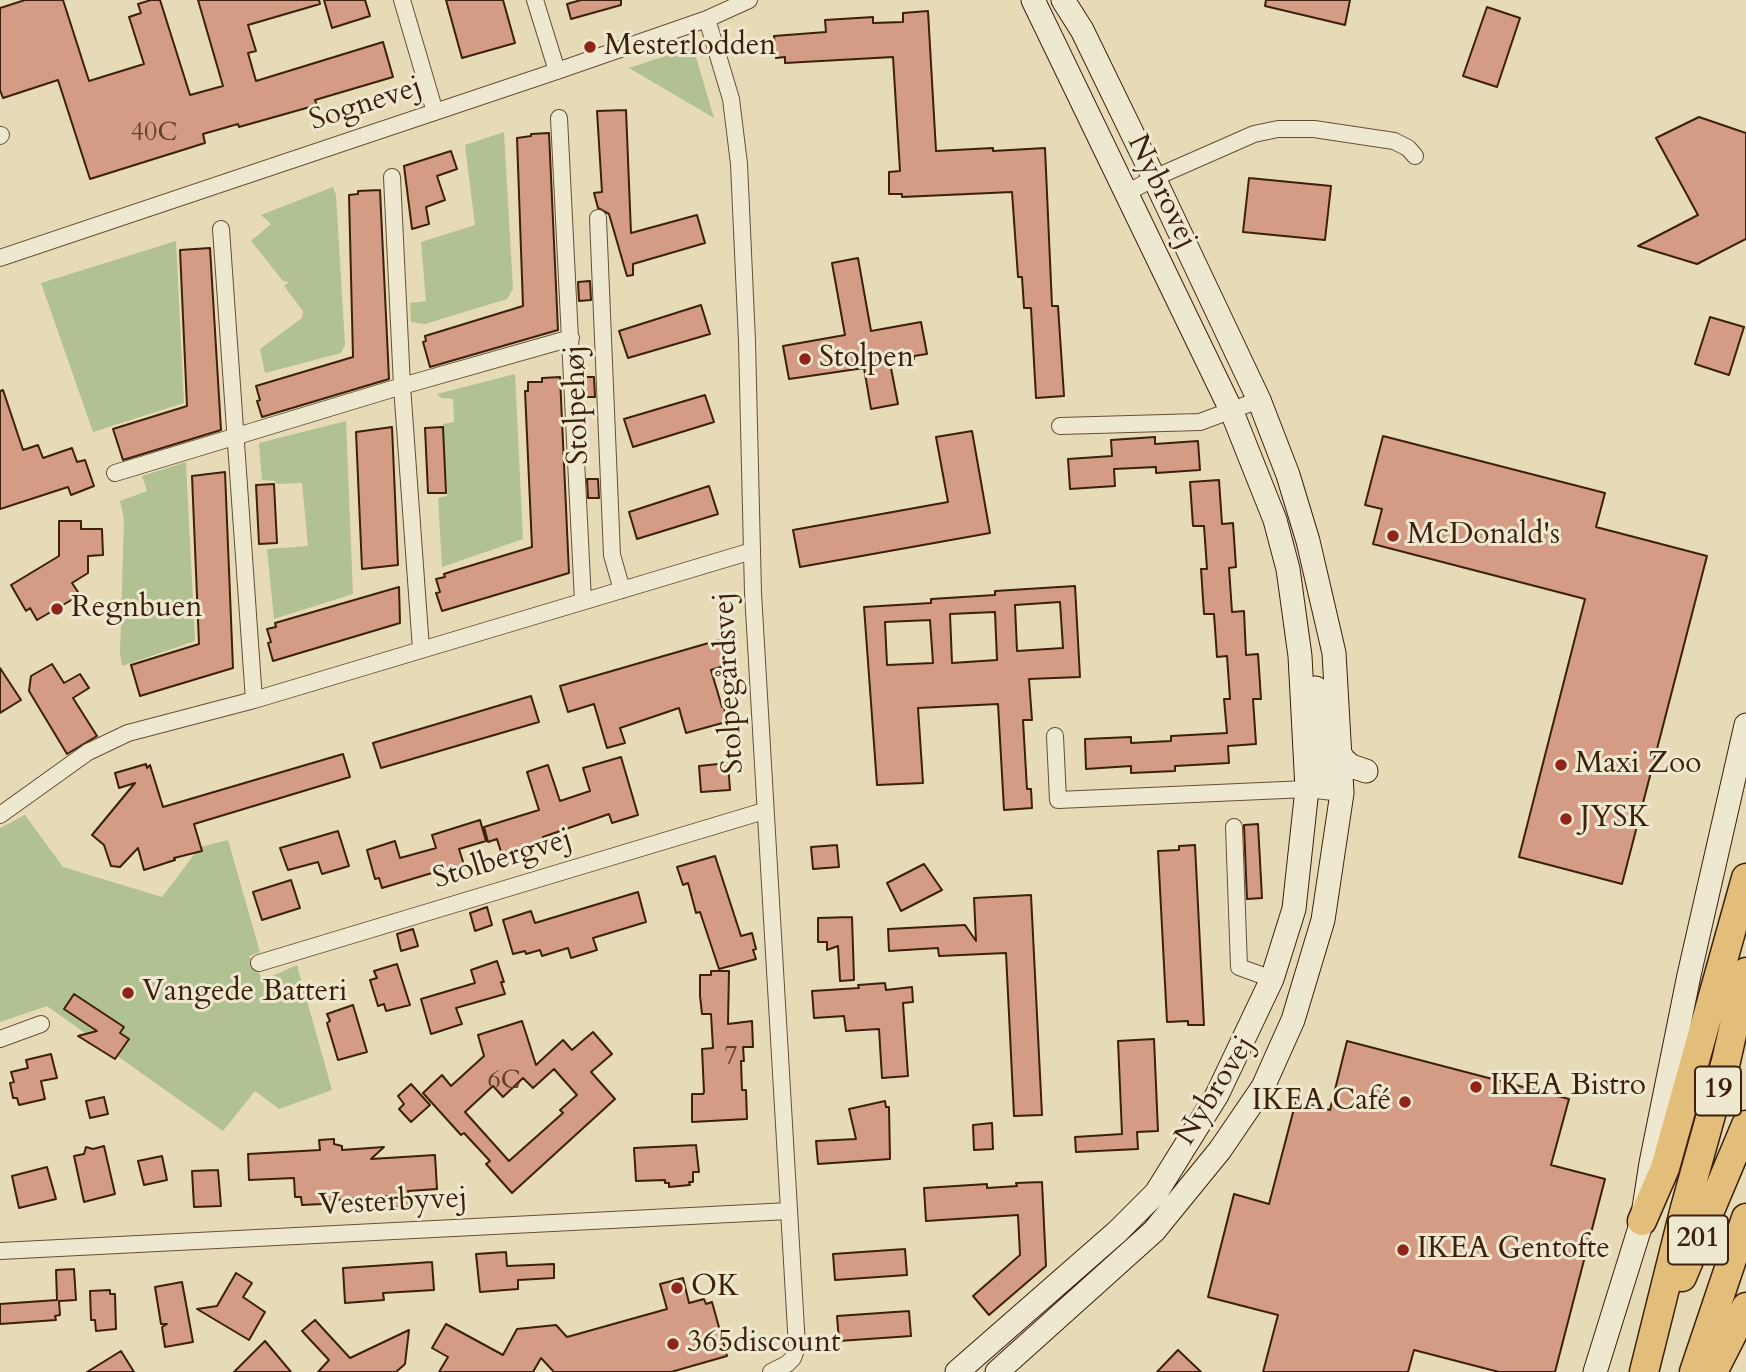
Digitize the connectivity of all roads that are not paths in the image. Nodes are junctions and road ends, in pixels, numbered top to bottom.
1 (402, 0) edge
2 (535, 0) edge
3 (749, 0) edge
4 (1033, 0) edge
5 (1063, 0) edge
6 (707, 19) junction
7 (557, 71) junction
8 (435, 112) junction
9 (559, 118) dead end
10 (1415, 156) dead end
11 (393, 177) dead end
12 (1154, 178) junction
13 (1127, 193) junction
14 (598, 218) dead end
15 (221, 229) dead end
16 (0, 258) edge
17 (571, 338) junction
18 (402, 386) junction
19 (1259, 400) junction
20 (1232, 412) junction
21 (1060, 426) dead end
22 (236, 438) junction
23 (116, 473) dead end
24 (752, 551) junction
25 (622, 590) junction
26 (583, 601) junction
27 (421, 649) junction
28 (1300, 656) junction
29 (254, 700) junction
30 (1746, 725) edge
31 (1055, 736) dead end
32 (1339, 752) junction
33 (1366, 771) dead end
34 (1336, 783) junction
35 (1307, 789) junction
36 (764, 811) junction
37 (0, 815) edge
38 (1234, 827) dead end
39 (1746, 878) edge
40 (1329, 886) junction
41 (259, 963) dead end
42 (1746, 972) edge
43 (1272, 979) junction
44 (1304, 988) junction
45 (41, 1024) dead end
46 (0, 1039) edge
47 (1746, 1125) edge
48 (1165, 1182) junction
49 (1186, 1195) junction
50 (789, 1211) junction
51 (1746, 1218) edge
52 (1642, 1221) junction
53 (1, 1248) edge
54 (1746, 1307) edge
55 (1021, 1363) edge
56 (1647, 1363) edge
57 (771, 1372) edge
58 (978, 1372) edge
59 (1595, 1372) edge
60 (1694, 1372) edge
61 (1713, 1372) edge

1 - 8 street
2 - 7 street
3 - 6 street, Sognevej
4 - 13 street, Nybrovej
5 - 12 street, Nybrovej
6 - 7 street, Sognevej
6 - 24 street, Stolpegårdsvej
7 - 8 street, Sognevej
8 - 16 street, Sognevej
9 - 17 street, Stolpehøj
10 - 12 street
11 - 18 street
12 - 13 street
12 - 19 street, Nybrovej
13 - 20 street, Nybrovej
14 - 25 street, Stolpehøj
15 - 22 street
17 - 18 street, Stolpehøj
17 - 26 street, Stolpehøj
18 - 22 street, Stolpehøj
18 - 27 street
19 - 20 street
19 - 32 street, Nybrovej
20 - 21 street
20 - 28 street, Nybrovej
22 - 23 street, Stolpehøj
22 - 29 street
24 - 25 street
24 - 36 street, Stolpegårdsvej
25 - 26 street
26 - 27 street
27 - 29 street
28 - 34 street
28 - 35 street, Nybrovej
29 - 37 street
30 - 52 street
31 - 35 street
32 - 33 street
32 - 34 street, Nybrovej
34 - 35 street
34 - 40 street, Nybrovej
35 - 40 street
35 - 43 street, Nybrovej
36 - 41 street, Stolbergvej
36 - 50 street, Stolpegårdsvej
38 - 43 street
39 - 52 highway
40 - 44 street, Nybrovej
42 - 56 highway, 19
43 - 44 street
43 - 48 street, Nybrovej
44 - 49 street, Nybrovej
45 - 46 street
47 - 56 highway, 201
48 - 49 street
48 - 58 street, Nybrovej
49 - 55 street, Nybrovej
50 - 53 street, Vesterbyvej
50 - 57 street, Stolpegårdsvej
51 - 60 highway, 201
52 - 59 street
54 - 61 highway
55 - 58 street, Nybrovej

